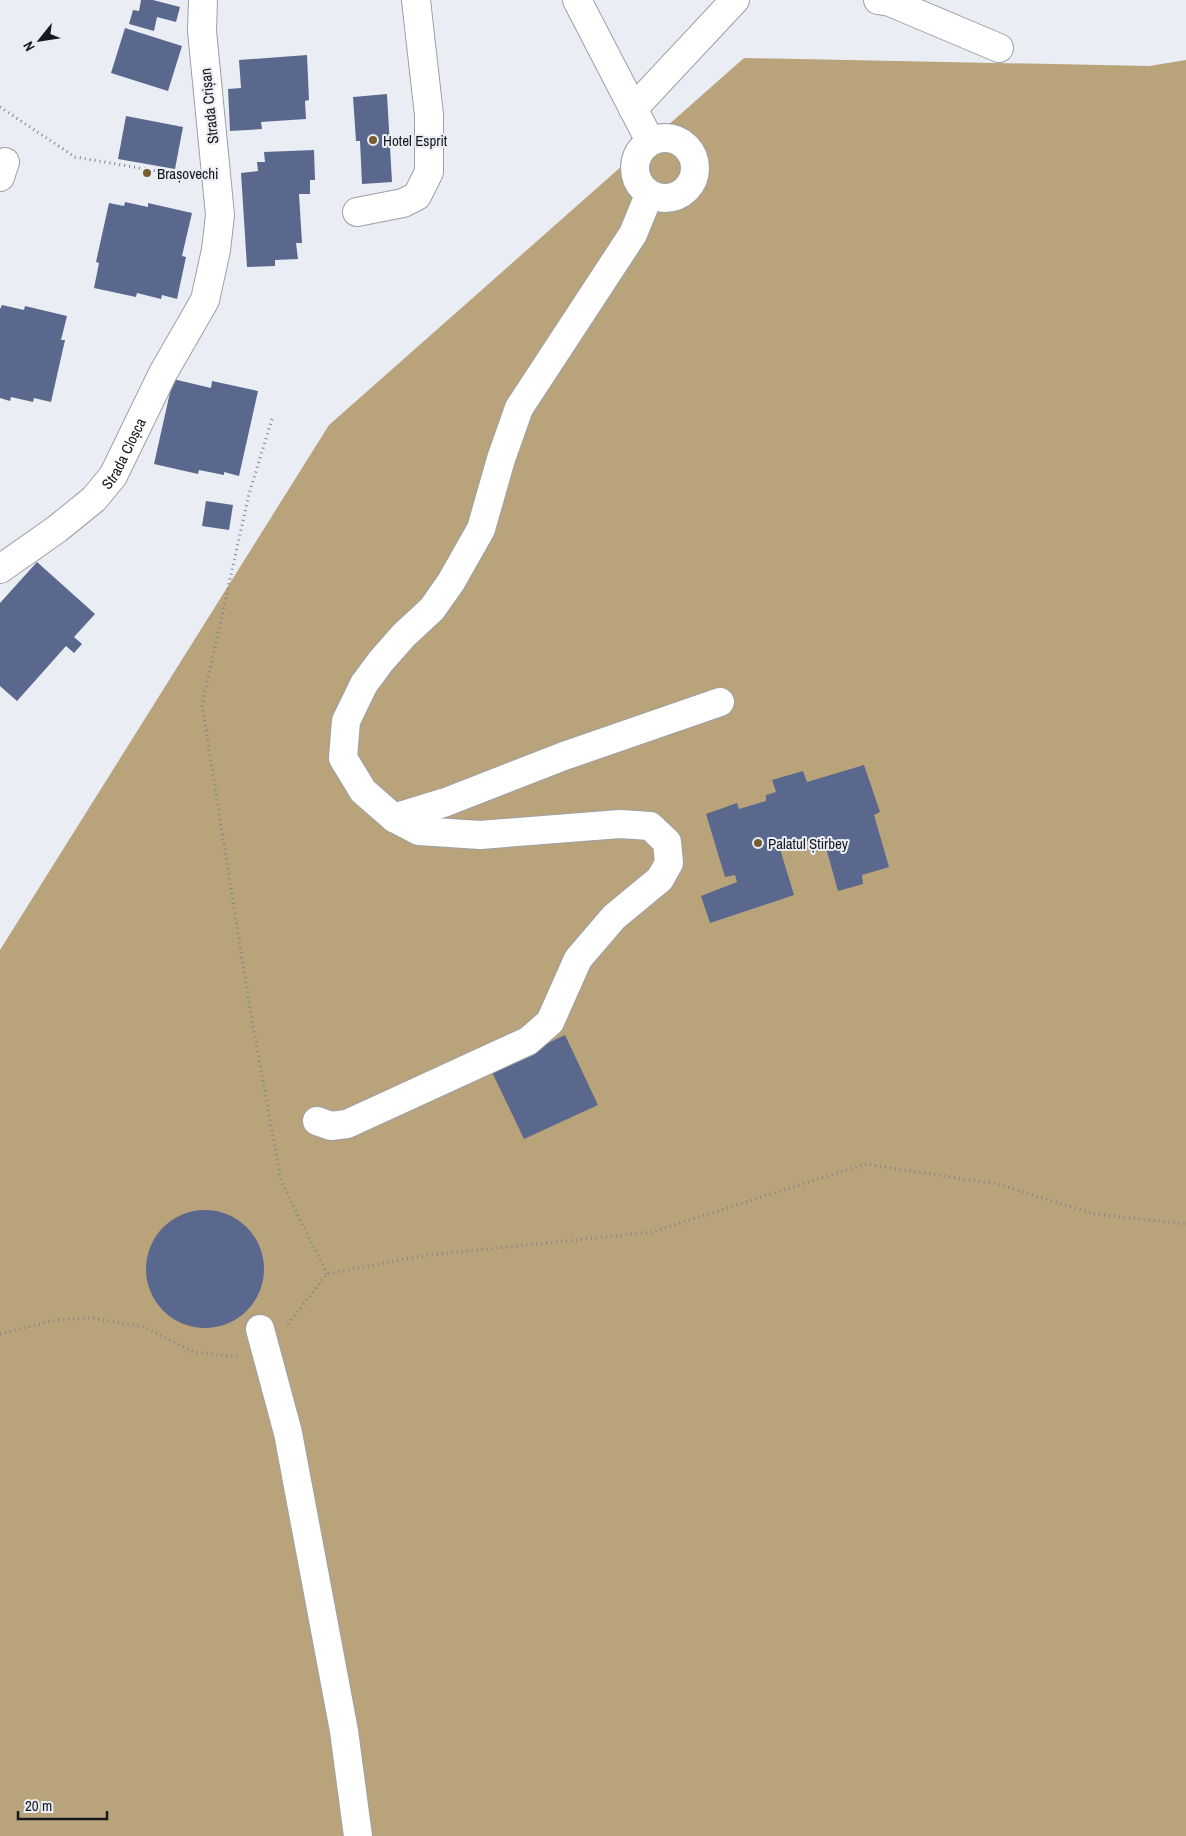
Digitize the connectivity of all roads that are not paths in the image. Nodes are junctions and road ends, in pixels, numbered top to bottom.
1 (203, 0) edge
2 (416, 0) edge
3 (577, 0) edge
4 (735, 0) edge
5 (878, 0) edge
6 (999, 48) dead end
7 (633, 109) junction
8 (650, 141) junction
9 (650, 195) junction
10 (357, 212) dead end
11 (205, 300) joint
12 (0, 569) edge
13 (720, 702) dead end
14 (394, 818) junction
15 (316, 1121) dead end
16 (262, 1336) road end
17 (358, 1836) edge

1 - 11 street, Strada Crișan
2 - 10 street
3 - 7 street
4 - 7 street
5 - 6 street
7 - 8 street
8 - 9 street
8 - 9 street
9 - 14 street
11 - 12 street, Strada Cloșca
13 - 14 street
14 - 15 street
16 - 17 street

